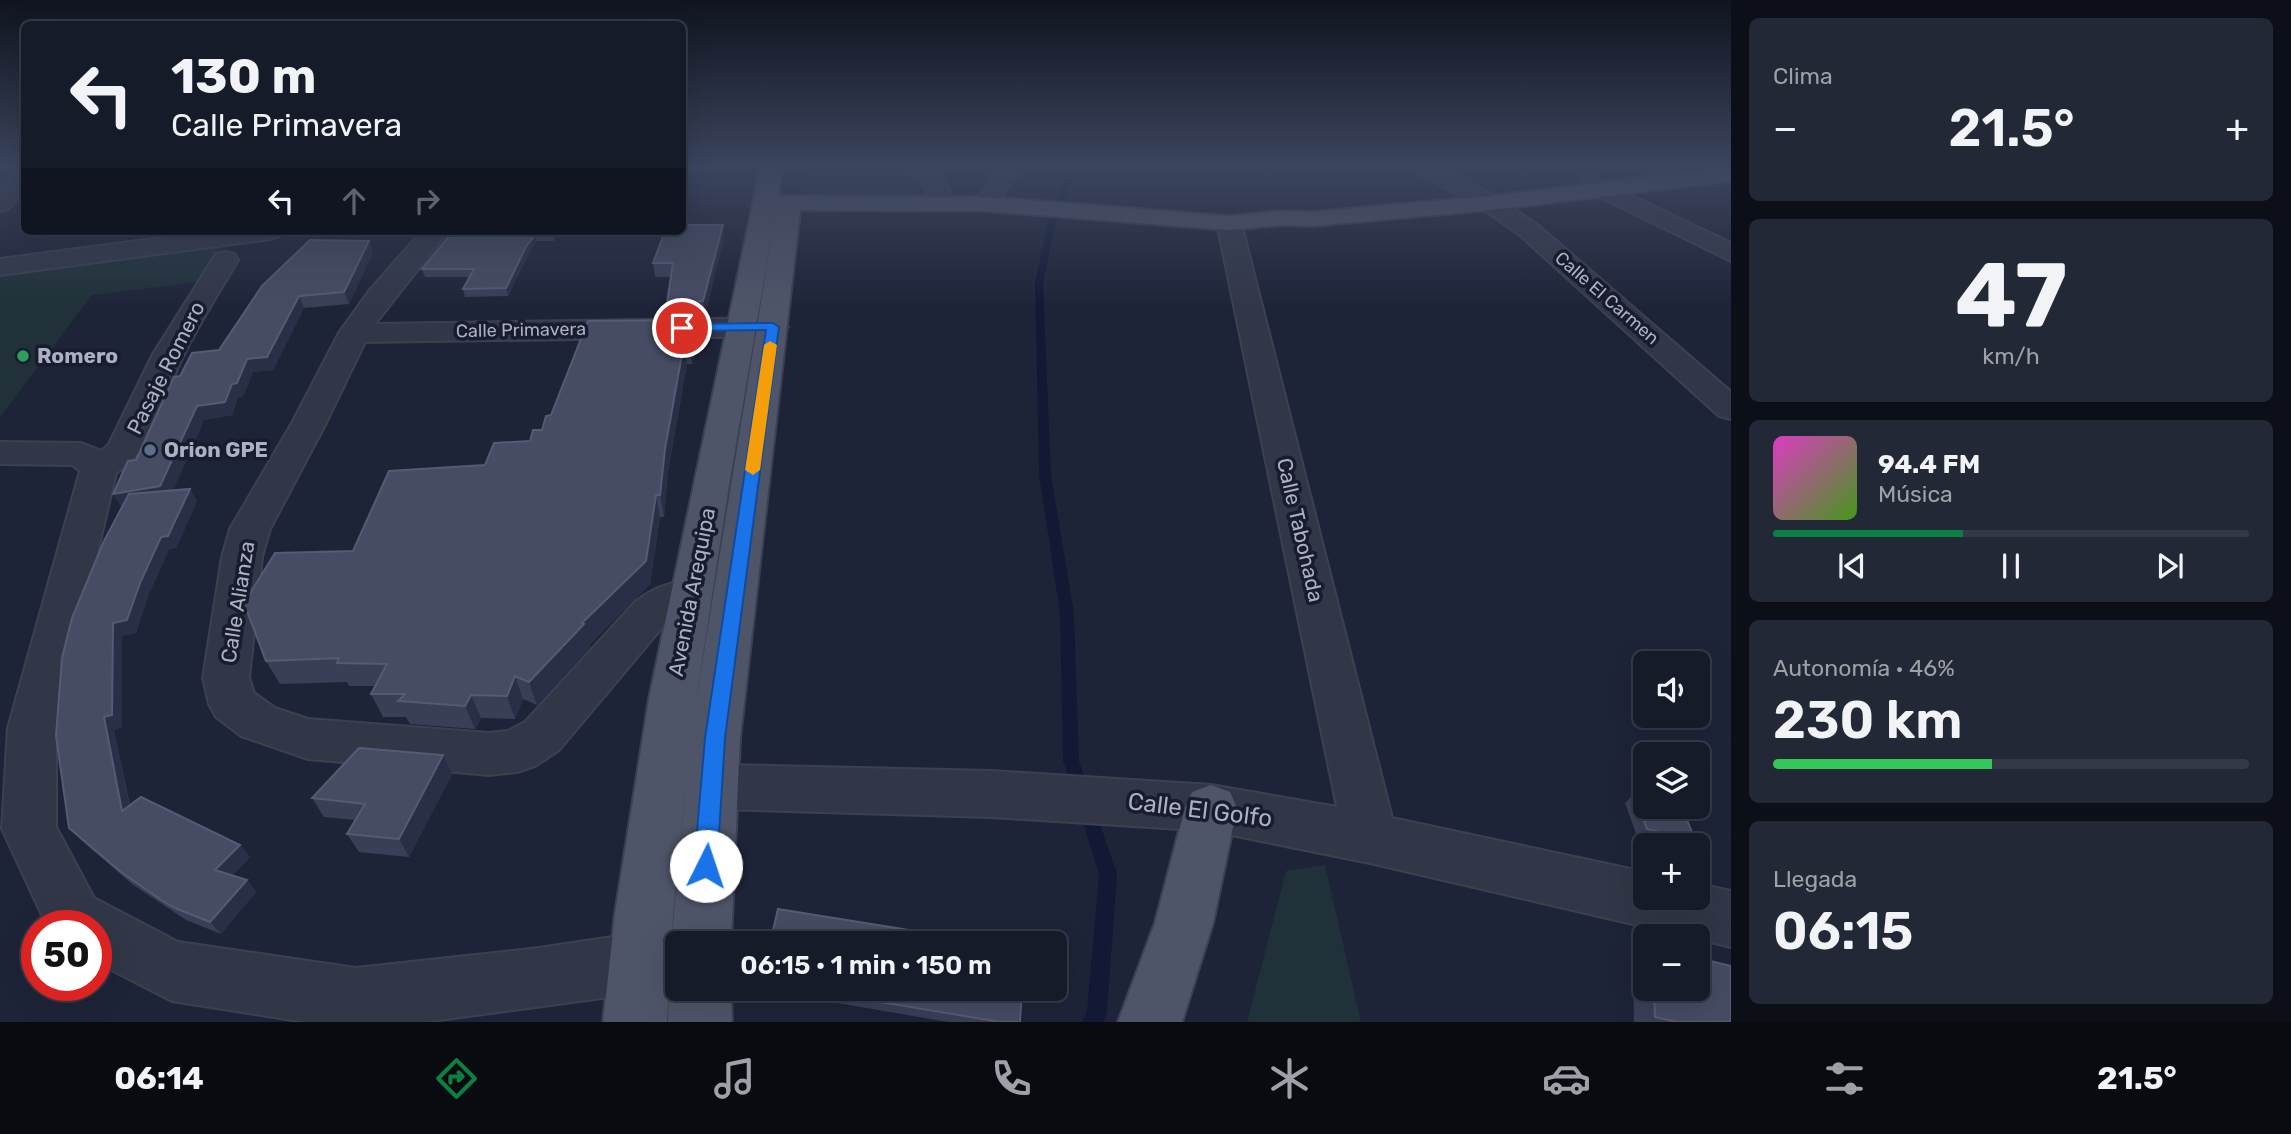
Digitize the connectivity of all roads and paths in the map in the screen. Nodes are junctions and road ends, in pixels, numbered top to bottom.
1 (776, 213) edge
2 (1079, 213) edge
3 (1366, 213) edge
4 (1503, 213) edge
5 (1649, 213) edge
6 (1229, 223) junction
7 (257, 235) edge
8 (432, 235) edge
9 (234, 242) edge
10 (1731, 253) edge
11 (0, 267) edge
12 (758, 327) junction
13 (354, 333) junction
14 (1731, 409) edge
15 (0, 453) edge
16 (99, 467) junction
17 (691, 595) junction
18 (658, 786) junction
19 (711, 786) junction
20 (1211, 807) junction
21 (1370, 838) junction
22 (69, 910) edge
23 (1731, 919) edge
24 (702, 931) edge
25 (112, 939) edge
26 (658, 962) edge
27 (700, 1001) edge
28 (635, 1022) edge
29 (699, 1022) edge
30 (1150, 1022) edge

1 - 12 main road, Avenida Arequipa
2 - 6 main road
3 - 6 main road
4 - 14 street, Calle El Carmen
5 - 10 street
6 - 21 street, Calle Tabohada
7 - 9 street
8 - 13 street, Calle Alianza
9 - 11 street
9 - 16 street, Pasaje Romero
12 - 13 street, Calle Primavera
12 - 17 main road, Avenida Arequipa
12 - 19 main road, Avenida Arequipa
13 - 17 street, Calle Alianza
15 - 16 street
16 - 22 street
17 - 18 main road, Avenida Arequipa
18 - 19 street, Calle El Golfo
18 - 26 main road, Avenida Arequipa
19 - 20 street, Calle El Golfo
19 - 24 main road, Avenida Arequipa
20 - 21 street, Calle El Golfo
20 - 30 main road
21 - 23 street, Calle El Golfo
25 - 26 street
26 - 28 main road, Avenida Arequipa
27 - 29 main road

